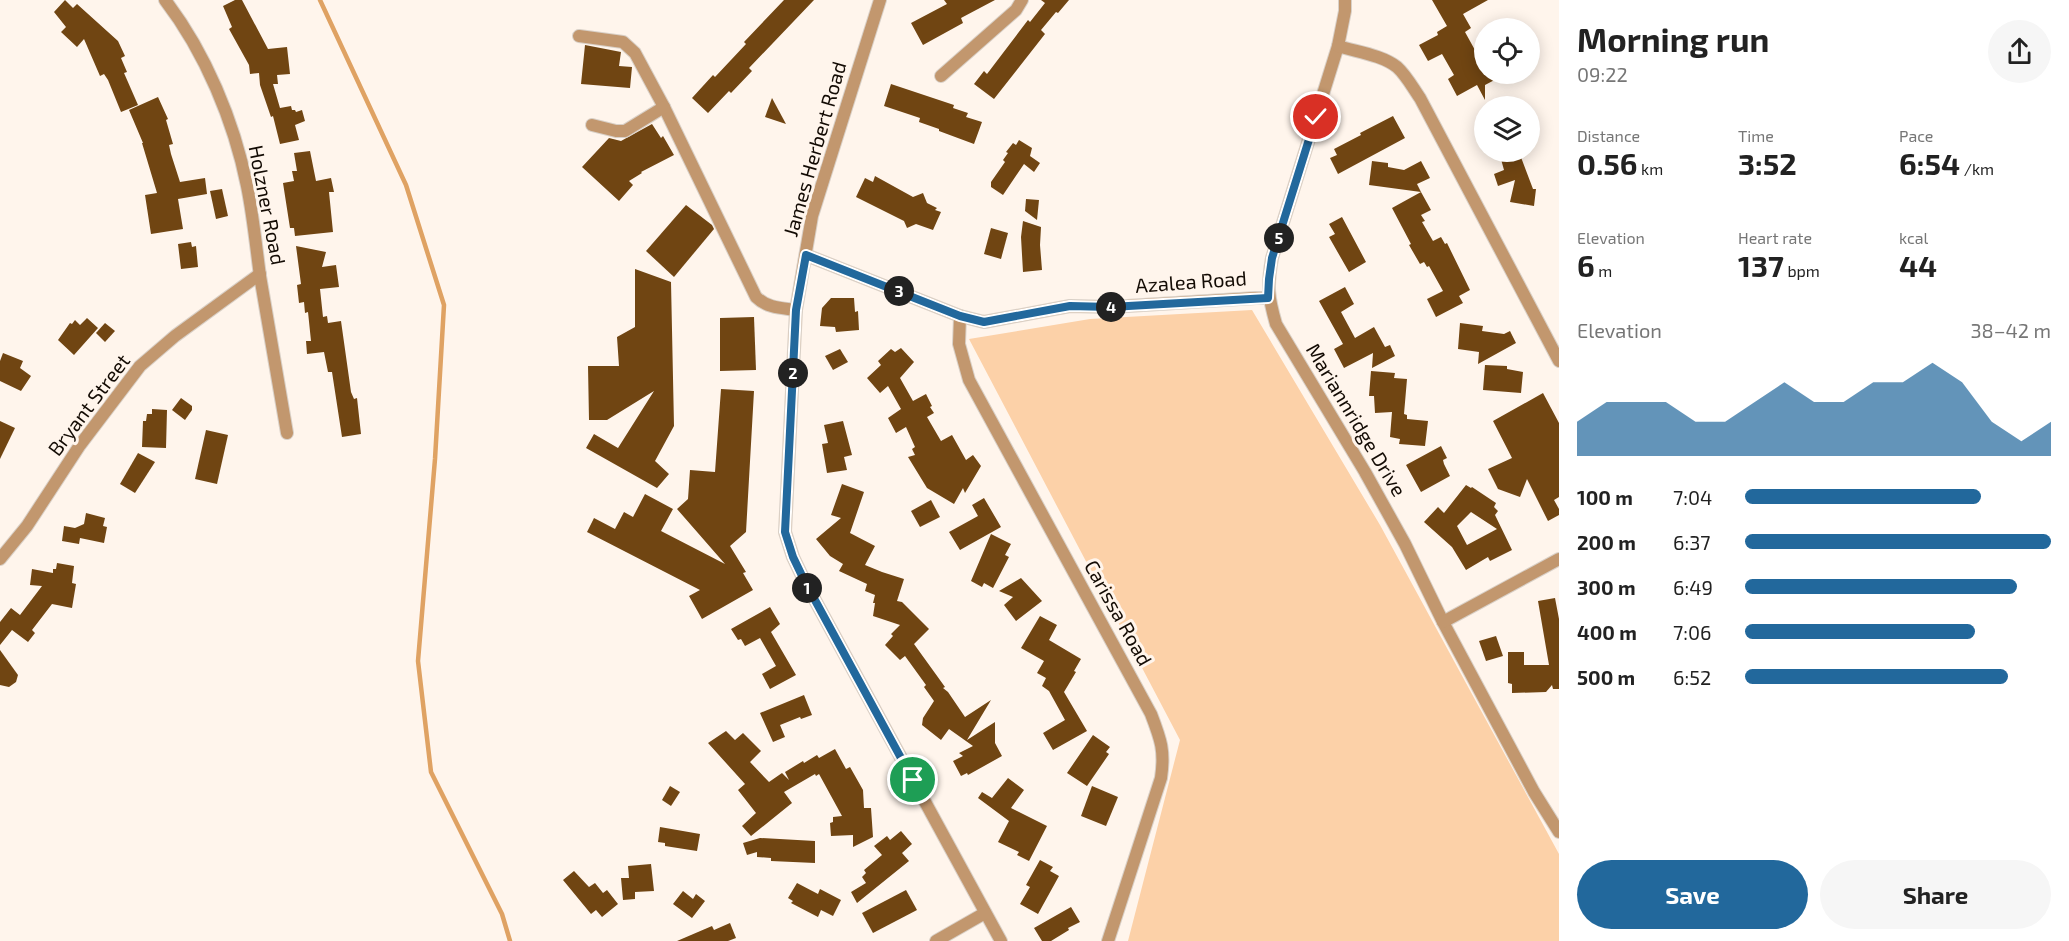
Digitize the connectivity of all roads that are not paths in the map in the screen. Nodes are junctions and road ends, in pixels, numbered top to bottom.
1 (165, 0) edge
2 (880, 0) edge
3 (1022, 0) edge
4 (1345, 0) edge
5 (579, 36) dead end
6 (1338, 46) junction
7 (941, 76) dead end
8 (664, 107) junction
9 (592, 125) dead end
10 (806, 255) junction
11 (260, 274) junction
12 (1268, 298) junction
13 (796, 310) junction
14 (960, 316) junction
15 (1559, 361) edge
16 (287, 433) dead end
17 (0, 559) edge
18 (1559, 559) edge
19 (1443, 622) junction
20 (1559, 832) edge
21 (985, 913) junction
22 (936, 941) edge
23 (1001, 941) edge
24 (1108, 941) edge

1 - 11 street, Holzner Road
2 - 10 street, James Herbert Road
3 - 7 street
4 - 6 street, Mariannridge Drive
5 - 8 street
6 - 12 street, Mariannridge Drive
6 - 15 street
8 - 9 street
8 - 13 street
10 - 13 street, James Herbert Road
10 - 14 street, Azalea Road
11 - 16 street, Holzner Road
11 - 17 street, Bryant Street
12 - 14 street, Azalea Road
12 - 19 street, Mariannridge Drive
13 - 21 street, James Herbert Road
14 - 24 street, Carissa Road
18 - 19 street
19 - 20 street, Mariannridge Drive
21 - 22 street
21 - 23 street, James Herbert Road

